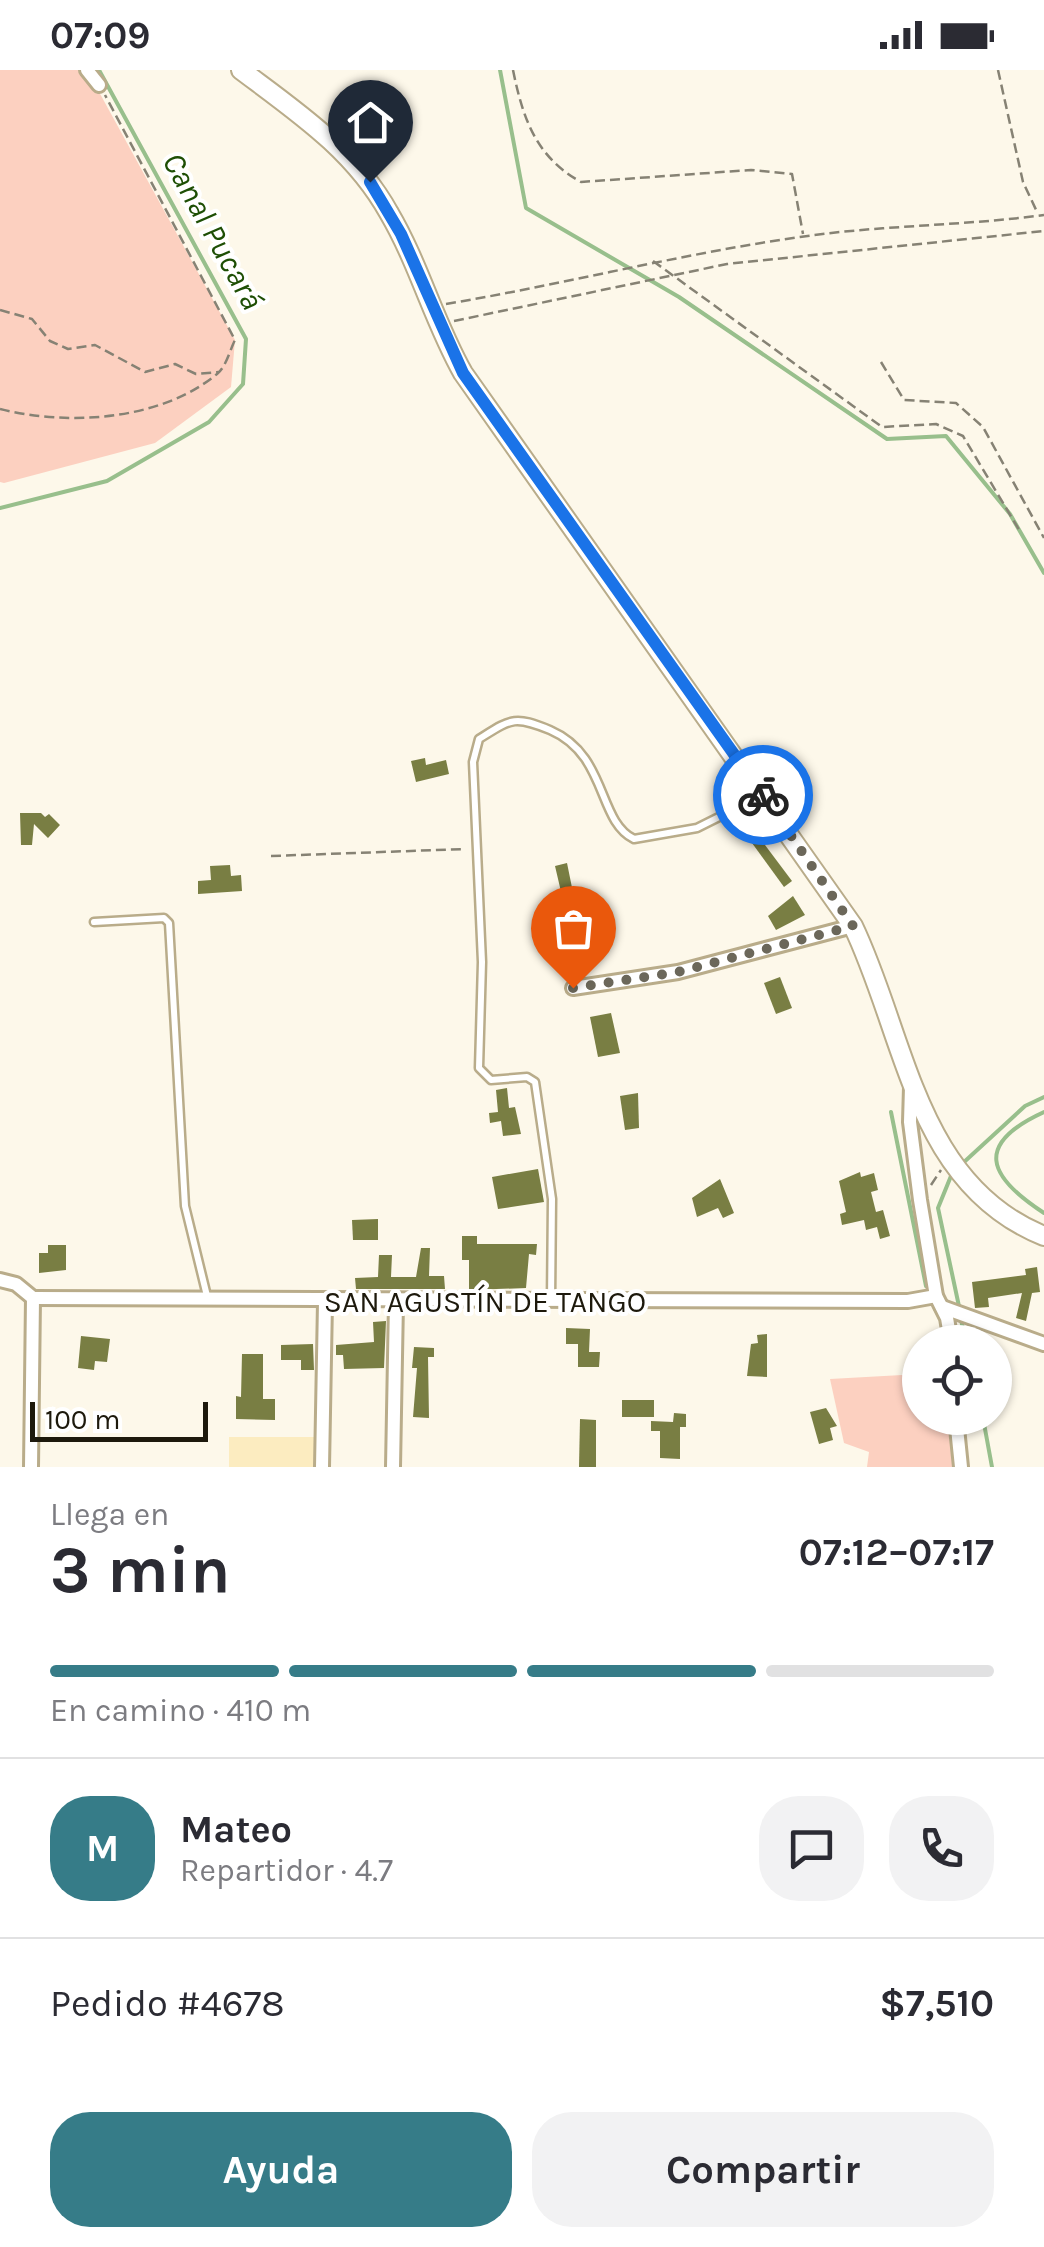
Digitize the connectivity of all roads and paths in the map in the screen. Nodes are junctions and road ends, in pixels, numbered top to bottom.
1 (88, 70) edge
2 (241, 70) edge
3 (513, 70) edge
4 (998, 70) edge
5 (99, 85) joint
6 (1041, 215) edge
7 (1044, 230) edge
8 (804, 236) junction
9 (652, 260) junction
10 (673, 276) junction
11 (430, 307) junction
12 (0, 310) edge
13 (438, 325) junction
14 (880, 362) dead end
15 (220, 372) junction
16 (0, 409) edge
17 (1021, 533) dead end
18 (1044, 538) edge
19 (762, 794) junction
20 (477, 849) junction
21 (271, 856) dead end
22 (94, 922) dead end
23 (853, 926) junction
24 (573, 988) dead end
25 (911, 1087) junction
26 (936, 1142) junction
27 (913, 1147) junction
28 (1044, 1236) edge
29 (0, 1280) edge
30 (33, 1298) junction
31 (208, 1300) junction
32 (325, 1302) junction
33 (396, 1302) junction
34 (551, 1302) junction
35 (949, 1307) junction
36 (950, 1325) edge
37 (1044, 1344) edge
38 (958, 1435) edge
39 (31, 1467) edge
40 (322, 1467) edge
41 (394, 1467) edge
42 (961, 1467) edge

1 - 5 street
2 - 11 main road
3 - 8 path
4 - 6 path
5 - 15 path
6 - 8 path
7 - 10 path
8 - 9 path
9 - 10 path
9 - 11 path
10 - 13 path
10 - 17 path
11 - 13 main road
12 - 15 path
13 - 19 main road
14 - 18 path
15 - 16 path
19 - 20 lane
19 - 23 main road
20 - 21 path
20 - 34 lane
22 - 31 lane
23 - 24 street
23 - 25 main road
25 - 26 main road
25 - 27 street
26 - 27 street
26 - 28 main road
27 - 35 street
29 - 30 street
30 - 31 street, SAN AGUSTÍN DE TANGO
30 - 39 street
31 - 32 street, SAN AGUSTÍN DE TANGO
32 - 33 street, SAN AGUSTÍN DE TANGO
32 - 40 street
33 - 34 street, SAN AGUSTÍN DE TANGO
33 - 41 street
34 - 35 street, SAN AGUSTÍN DE TANGO
35 - 36 street
35 - 37 street
38 - 42 street

